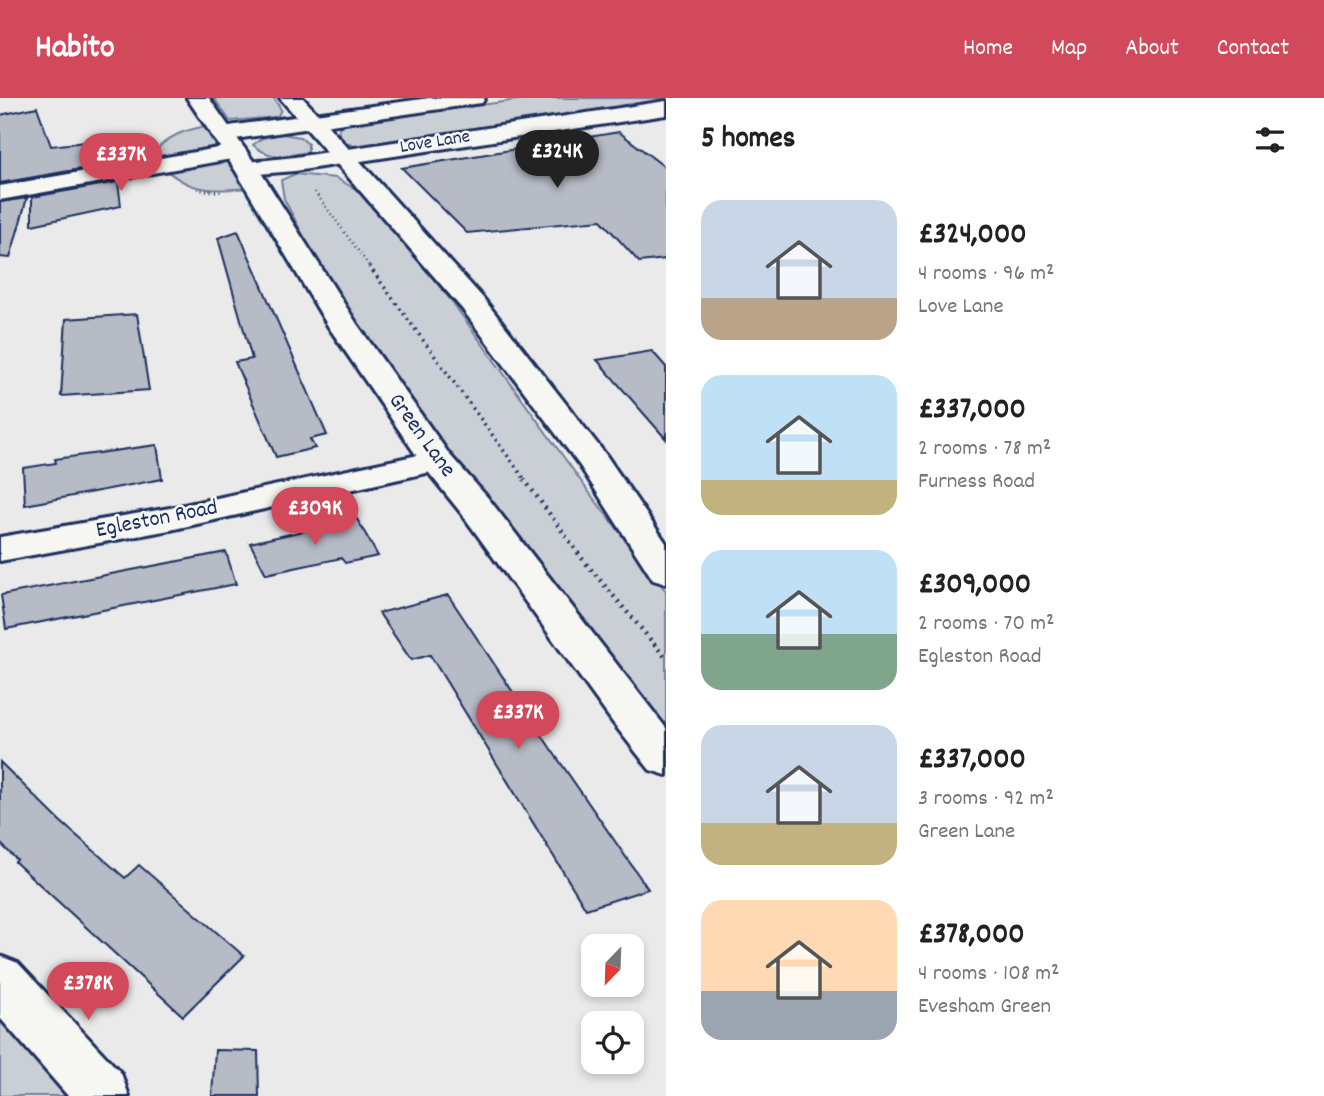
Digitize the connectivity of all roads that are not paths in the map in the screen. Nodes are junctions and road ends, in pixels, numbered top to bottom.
1 (198, 98) edge
2 (291, 98) edge
3 (474, 98) edge
4 (666, 108) edge
5 (310, 122) junction
6 (234, 151) junction
7 (341, 157) junction
8 (0, 193) edge
9 (436, 461) junction
10 (0, 549) edge
11 (666, 571) edge
12 (666, 758) edge
13 (0, 980) edge
14 (102, 1096) edge

1 - 6 main road, Green Lane
2 - 5 main road
3 - 5 main road, Love Lane
4 - 7 main road, Love Lane
5 - 6 main road, Love Lane
5 - 7 main road
6 - 7 main road, Love Lane
6 - 8 main road
6 - 9 main road, Green Lane
7 - 11 main road
9 - 10 main road, Egleston Road
9 - 12 main road, Green Lane
13 - 14 main road

